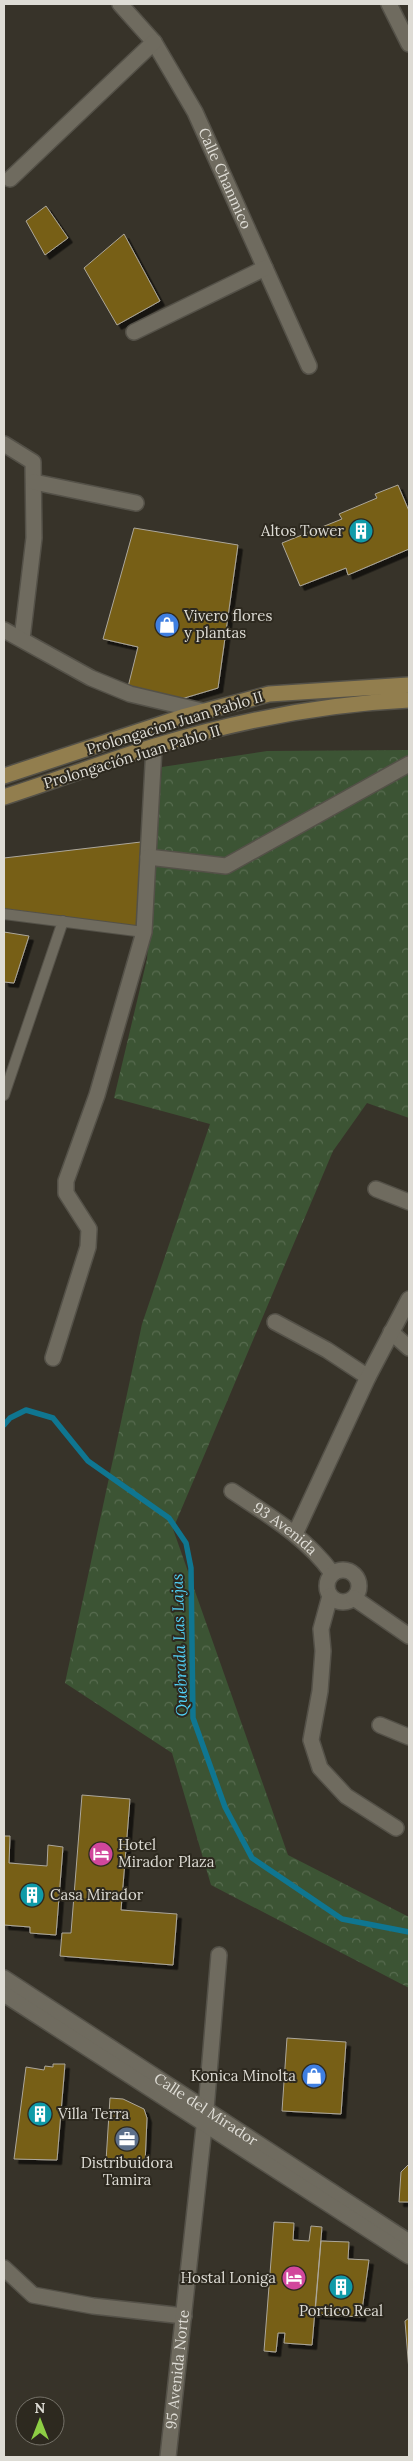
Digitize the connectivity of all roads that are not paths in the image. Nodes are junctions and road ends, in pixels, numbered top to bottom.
1 (120, 4) edge
2 (389, 4) edge
3 (154, 42) junction
4 (409, 44) edge
5 (10, 179) dead end
6 (265, 268) junction
7 (134, 332) dead end
8 (310, 366) dead end
9 (4, 444) edge
10 (34, 482) junction
11 (136, 504) dead end
12 (4, 630) edge
13 (22, 639) junction
14 (407, 684) edge
15 (409, 700) edge
16 (202, 712) junction
17 (154, 747) junction
18 (409, 764) edge
19 (4, 776) edge
20 (4, 798) edge
21 (148, 856) junction
22 (4, 914) edge
23 (63, 921) junction
24 (144, 932) junction
25 (4, 1096) edge
26 (376, 1189) dead end
27 (409, 1202) edge
28 (409, 1298) edge
29 (275, 1322) dead end
30 (391, 1332) junction
31 (409, 1348) edge
32 (53, 1358) dead end
33 (368, 1377) junction
34 (232, 1491) dead end
35 (295, 1534) junction
36 (332, 1573) junction
37 (330, 1596) junction
38 (354, 1598) junction
39 (409, 1636) edge
40 (380, 1726) dead end
41 (409, 1738) edge
42 (396, 1828) dead end
43 (218, 1955) dead end
44 (4, 1978) edge
45 (4, 1994) edge
46 (205, 2117) junction
47 (409, 2242) edge
48 (409, 2256) edge
49 (4, 2268) edge
50 (184, 2316) junction
51 (168, 2457) edge

1 - 3 street, Calle Chanmico
2 - 4 street
3 - 5 street
3 - 6 street, Calle Chanmico
6 - 7 street
6 - 8 street, Calle Chanmico
9 - 10 street
10 - 11 street
10 - 13 street
12 - 13 street
13 - 16 street
14 - 16 main road, Prolongacion Juan Pablo II
15 - 17 main road, Prolongación Juan Pablo II
16 - 19 main road, Prolongacion Juan Pablo II
17 - 20 main road, Prolongación Juan Pablo II
17 - 21 street
18 - 21 street
21 - 24 street
22 - 23 lane
23 - 24 lane
23 - 25 lane
24 - 32 street
26 - 27 street
28 - 30 street
29 - 33 street
30 - 31 street
30 - 33 street
33 - 35 street
34 - 35 street, 93 Avenida
35 - 36 street, 93 Avenida
36 - 37 street
36 - 38 street
37 - 38 street
37 - 42 street
38 - 39 street
40 - 41 street
43 - 46 street, 95 Avenida Norte
44 - 46 street, Calle del Mirador
45 - 46 street, Calle del Mirador
46 - 47 street, Calle del Mirador
46 - 48 street, Calle del Mirador
46 - 50 street, 95 Avenida Norte
49 - 50 street
50 - 51 street, 95 Avenida Norte

